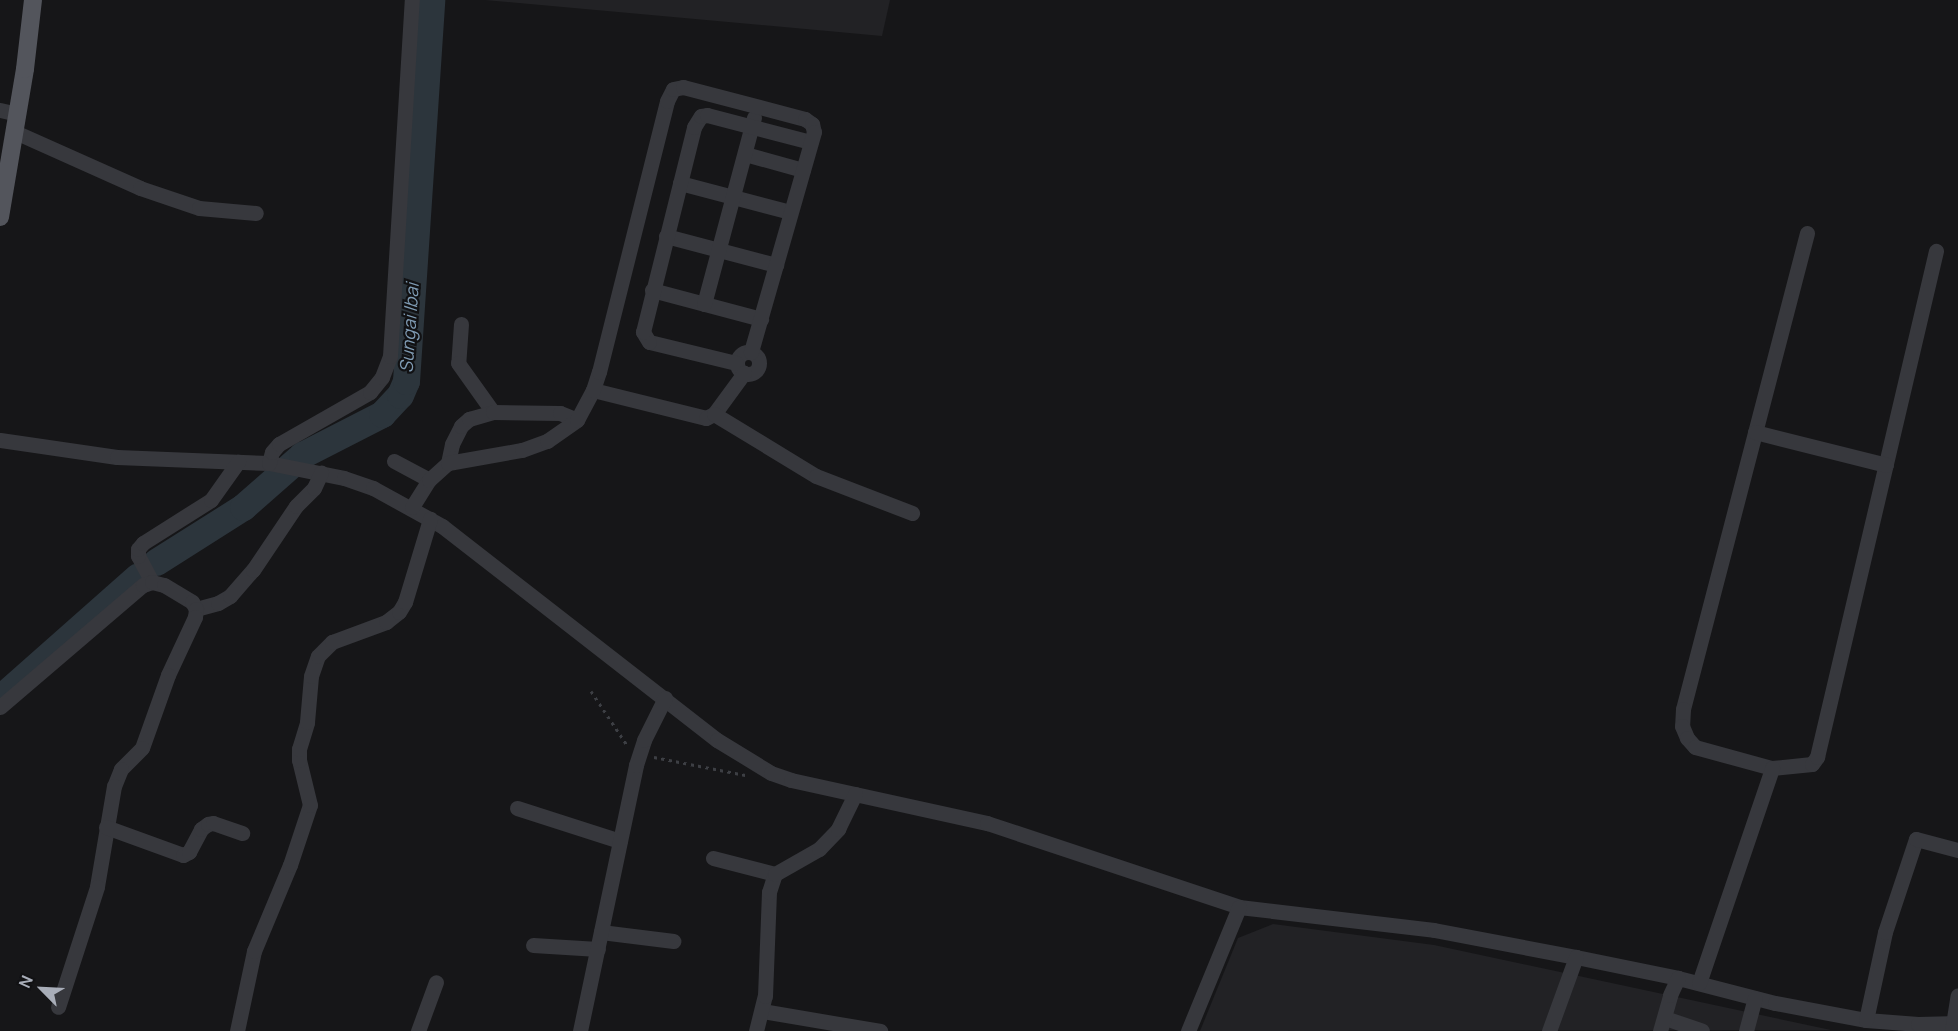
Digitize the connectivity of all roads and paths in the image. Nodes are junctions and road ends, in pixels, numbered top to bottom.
1 (33, 0) edge
2 (412, 0) edge
3 (757, 106) junction
4 (11, 118) edge
5 (752, 126) junction
6 (810, 142) junction
7 (744, 154) junction
8 (803, 170) junction
9 (680, 183) junction
10 (733, 197) junction
11 (790, 212) junction
12 (256, 213) dead end
13 (0, 217) edge
14 (1807, 232) dead end
15 (666, 236) junction
16 (719, 250) junction
17 (1936, 251) dead end
18 (776, 265) junction
19 (652, 290) junction
20 (704, 304) junction
21 (761, 319) junction
22 (461, 324) dead end
23 (740, 368) junction
24 (593, 390) junction
25 (493, 412) junction
26 (714, 414) junction
27 (577, 420) junction
28 (1755, 432) junction
29 (0, 440) edge
30 (394, 461) dead end
31 (238, 462) junction
32 (269, 463) junction
33 (448, 463) junction
34 (1886, 465) junction
35 (321, 473) junction
36 (429, 480) junction
37 (412, 507) junction
38 (912, 513) dead end
39 (430, 519) junction
40 (152, 582) junction
41 (196, 609) junction
42 (591, 691) dead end
43 (665, 698) junction
44 (0, 708) edge
45 (639, 753) junction
46 (1772, 768) junction
47 (771, 773) junction
48 (855, 794) junction
49 (518, 808) dead end
50 (106, 827) junction
51 (242, 833) dead end
52 (620, 841) junction
53 (1958, 850) edge
54 (713, 858) dead end
55 (775, 874) junction
56 (1239, 906) junction
57 (601, 932) junction
58 (673, 941) dead end
59 (533, 945) dead end
60 (598, 949) junction
61 (1576, 957) junction
62 (1678, 978) junction
63 (436, 982) dead end
64 (1699, 983) junction
65 (1958, 995) edge
66 (1755, 998) junction
67 (58, 1007) dead end
68 (762, 1011) junction
69 (1866, 1020) junction
70 (1663, 1024) edge
71 (1954, 1026) edge
72 (237, 1031) edge
73 (418, 1031) edge
74 (580, 1031) edge
75 (756, 1031) edge
76 (880, 1031) edge
77 (1188, 1031) edge
78 (1549, 1031) edge
79 (1702, 1031) edge
80 (1746, 1031) edge

1 - 4 main road
2 - 32 street
3 - 5 street
3 - 6 street
3 - 24 street
4 - 12 street
4 - 13 main road
5 - 6 street
5 - 7 street
5 - 9 street
6 - 8 street
7 - 8 street
7 - 10 street
8 - 11 street
9 - 10 street
9 - 15 street
10 - 11 street
10 - 16 street
11 - 18 street
14 - 28 street
15 - 16 street
15 - 19 street
16 - 18 street
16 - 20 street
17 - 34 street
18 - 21 street
19 - 20 street
19 - 23 street
20 - 21 street
21 - 23 street
22 - 25 street
23 - 26 street
24 - 26 street
24 - 27 street
25 - 27 street
25 - 33 street
26 - 38 street
27 - 33 street
28 - 34 street
28 - 46 street
29 - 31 street
30 - 36 street
31 - 32 street
31 - 40 street
32 - 35 street
33 - 36 street
34 - 46 street
35 - 37 street
35 - 41 street
36 - 37 street
37 - 39 street
39 - 43 street
39 - 72 street
40 - 41 street
40 - 44 street
41 - 50 street
42 - 45 path
43 - 45 street
43 - 47 street
45 - 47 path
45 - 52 street
46 - 64 street
47 - 48 street
48 - 55 street
48 - 56 street
49 - 52 street
50 - 51 street
50 - 67 street
52 - 57 street
53 - 69 street
54 - 55 street
55 - 68 street
56 - 61 street
56 - 77 street
57 - 58 street
57 - 60 street
59 - 60 street
60 - 74 street
61 - 62 street
61 - 78 street
62 - 64 street
62 - 70 street
63 - 73 street
64 - 66 street
65 - 71 street
66 - 69 street
66 - 80 street
68 - 75 street
68 - 76 street
69 - 71 street
70 - 79 street

